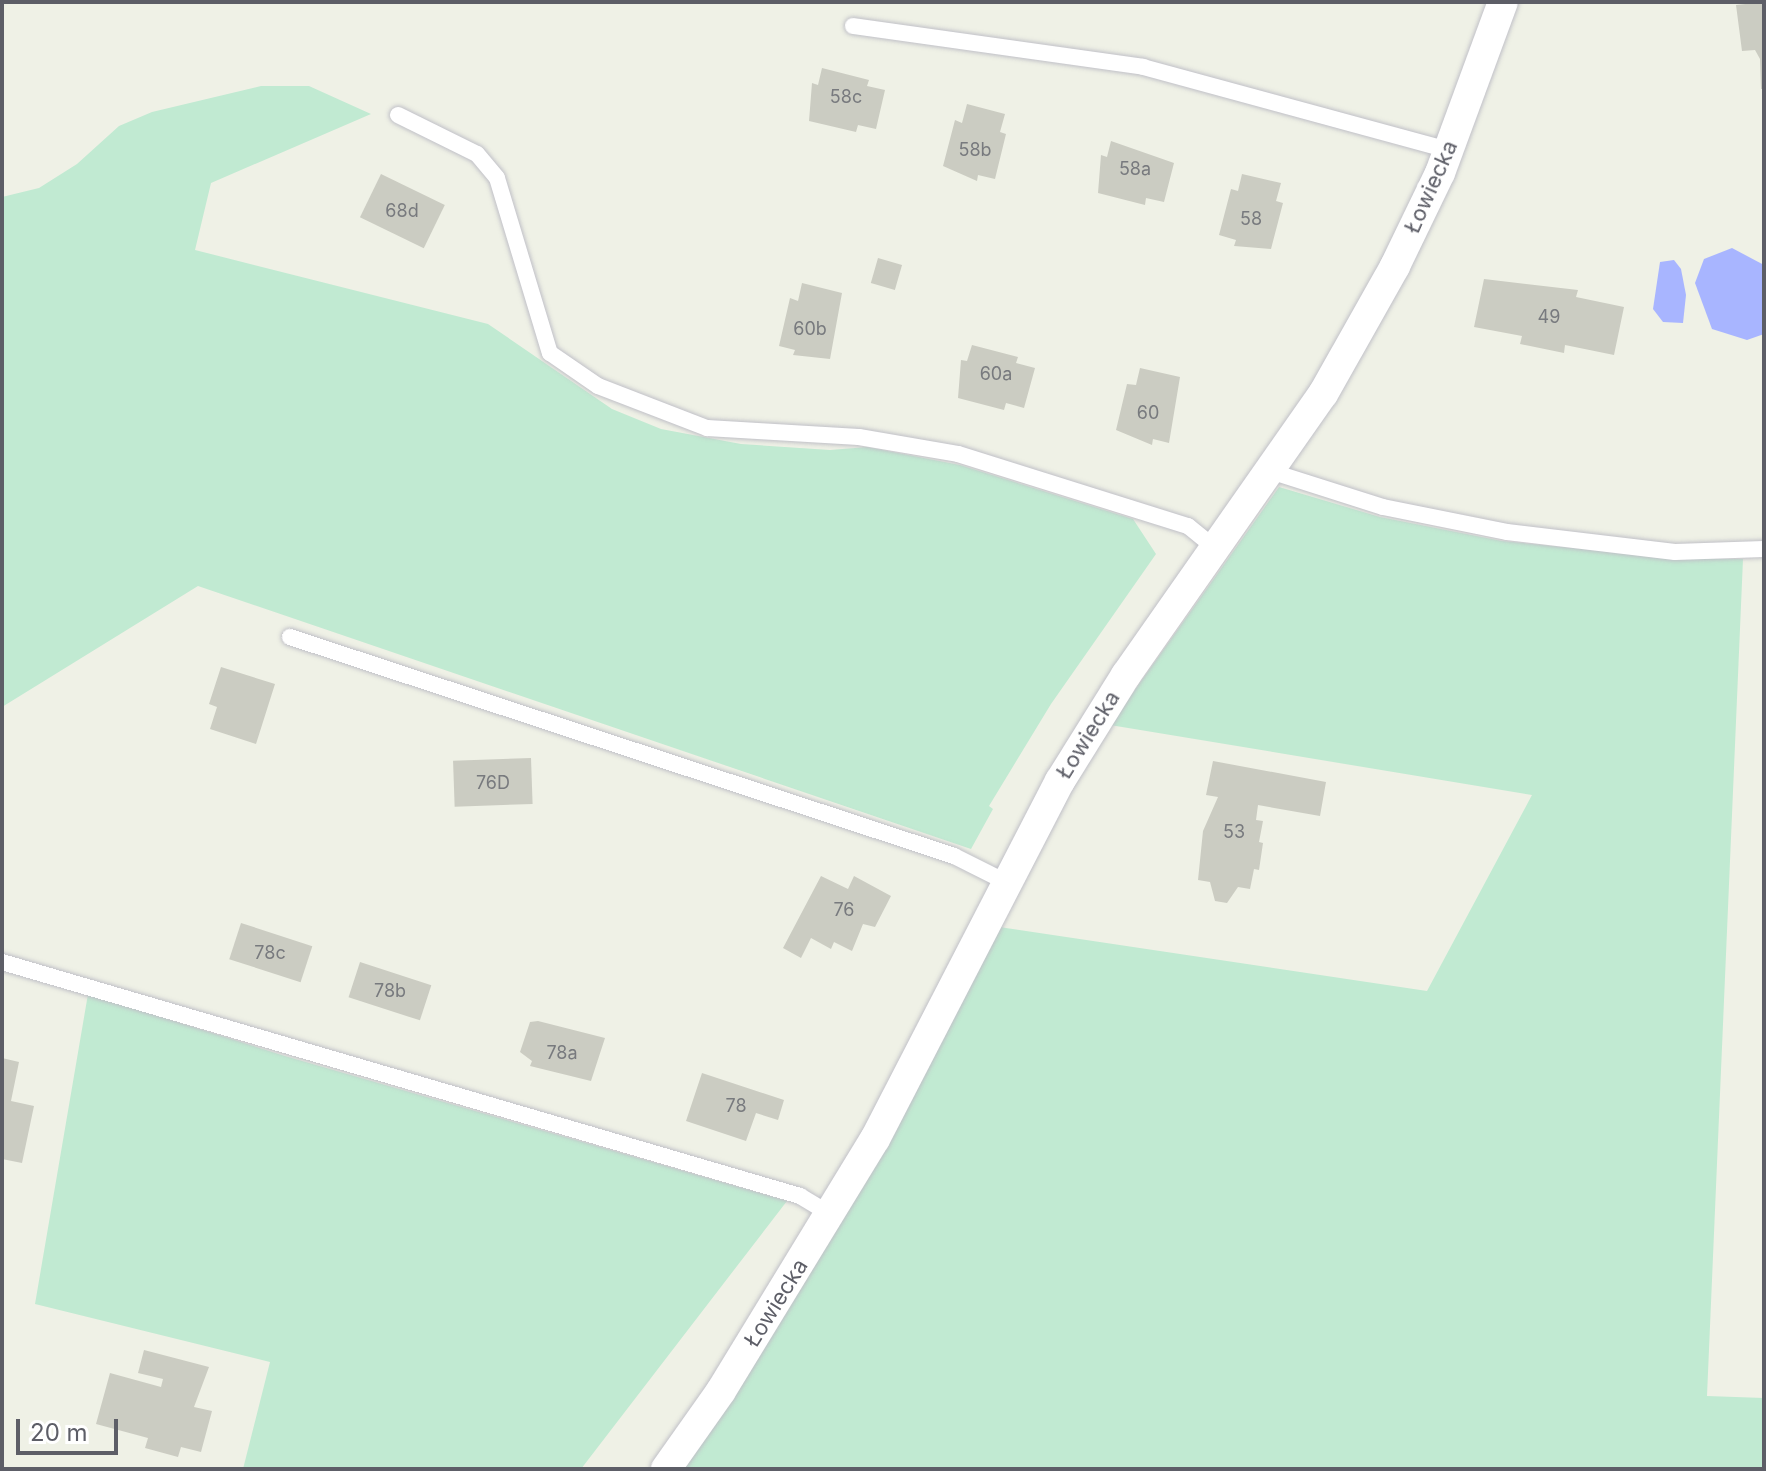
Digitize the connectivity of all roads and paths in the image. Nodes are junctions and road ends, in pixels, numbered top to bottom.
1 (1503, 2) edge
2 (853, 26) dead end
3 (398, 115) dead end
4 (1449, 150) junction
5 (1273, 472) junction
6 (1764, 549) edge
7 (1218, 550) junction
8 (290, 637) dead end
9 (1004, 881) junction
10 (2, 962) edge
11 (830, 1214) junction
12 (666, 1469) edge

1 - 4 street, Łowiecka
2 - 4 lane
3 - 7 lane
4 - 5 street, Łowiecka
5 - 6 lane
5 - 7 street, Łowiecka
7 - 9 street, Łowiecka
8 - 9 lane
9 - 11 street, Łowiecka
10 - 11 lane
11 - 12 street, Łowiecka

